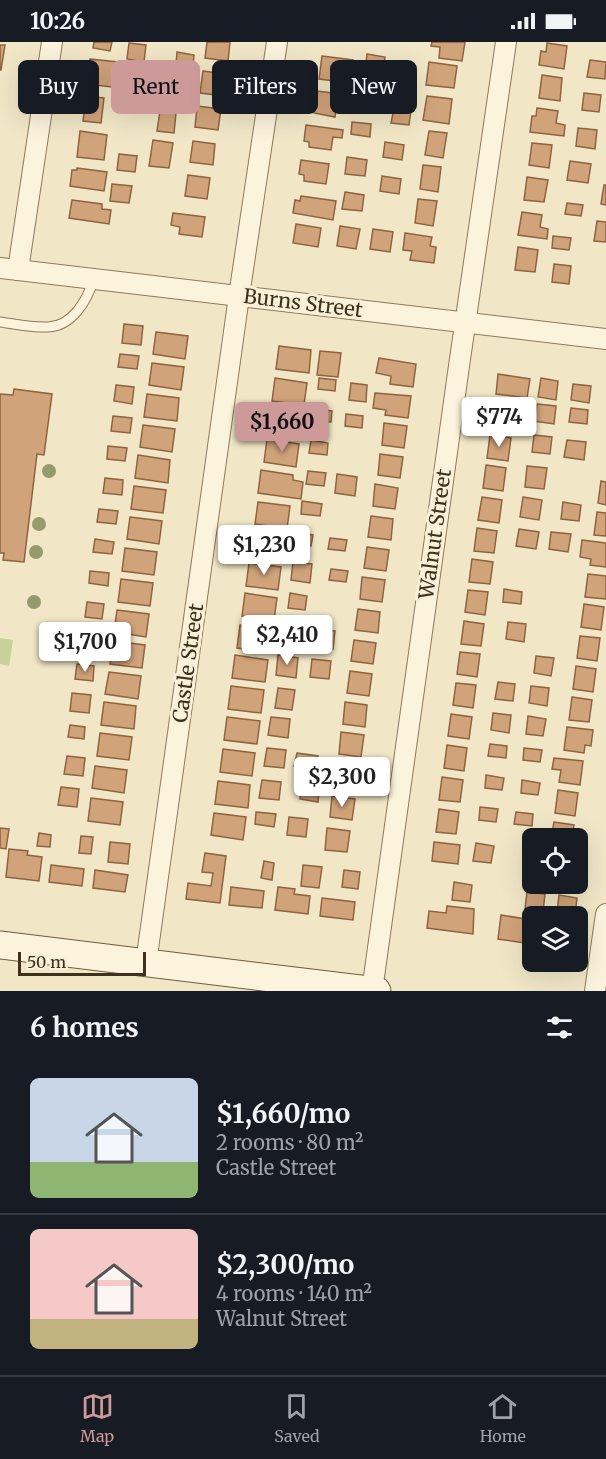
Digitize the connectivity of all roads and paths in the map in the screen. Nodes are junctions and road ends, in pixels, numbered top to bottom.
1 (51, 42) edge
2 (277, 42) edge
3 (506, 42) edge
4 (9, 269) edge
5 (94, 279) junction
6 (239, 296) junction
7 (0, 322) edge
8 (465, 323) junction
9 (606, 339) edge
10 (606, 914) edge
11 (0, 945) edge
12 (146, 963) junction
13 (372, 991) edge
14 (377, 991) edge
15 (595, 991) edge

1 - 4 street
2 - 6 street, Castle Street
3 - 8 street, Walnut Street
4 - 5 street, Burns Street
5 - 6 street, Burns Street
5 - 7 lane
6 - 8 street, Burns Street
6 - 12 street, Castle Street
8 - 9 street, Burns Street
8 - 13 street, Walnut Street
10 - 15 street
11 - 12 street
12 - 13 street
13 - 14 street

